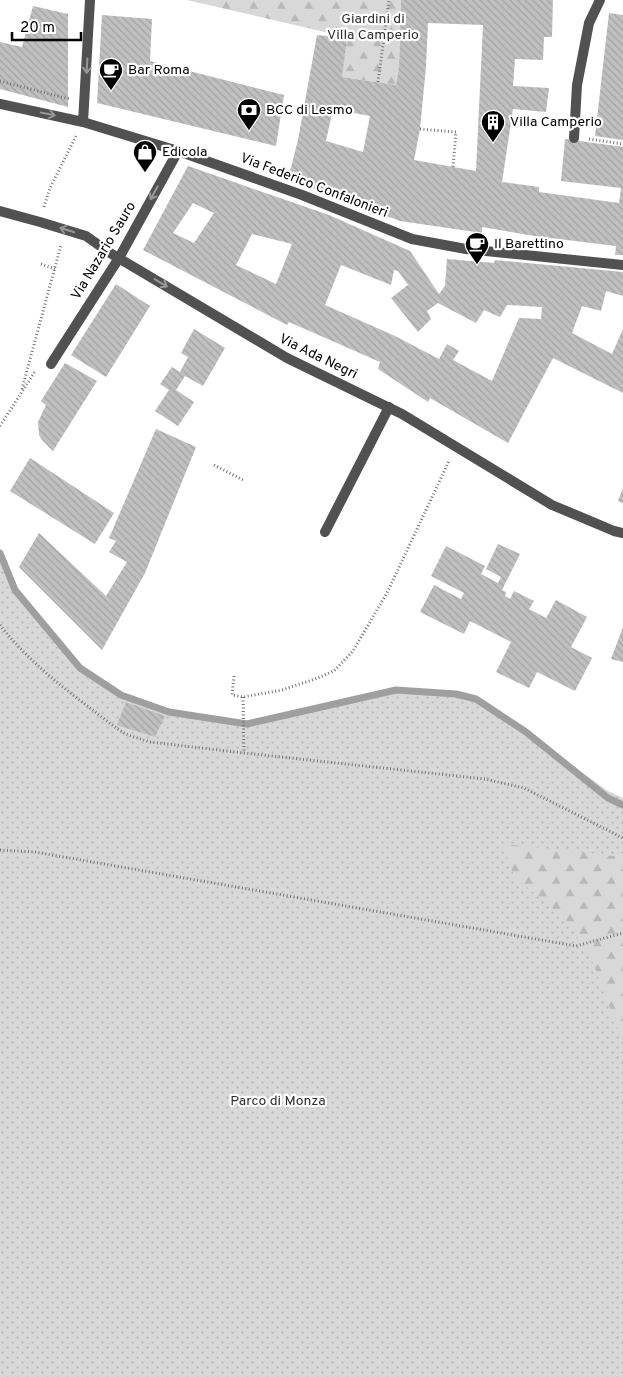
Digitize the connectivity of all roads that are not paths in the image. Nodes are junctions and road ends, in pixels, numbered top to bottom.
1 (90, 0) edge
2 (600, 0) edge
3 (0, 104) edge
4 (83, 122) junction
5 (574, 138) road end
6 (178, 150) junction
7 (0, 211) edge
8 (119, 258) junction
9 (623, 266) edge
10 (51, 364) dead end
11 (389, 407) junction
12 (325, 532) dead end
13 (623, 533) edge

1 -> 4 street
2 - 5 street
3 -> 4 street, Via Federico Confalonieri
4 - 6 street, Via Federico Confalonieri
6 -> 8 street, Via Nazario Sauro
6 - 9 street, Via Federico Confalonieri
8 -> 7 street, Via Ada Negri
8 - 10 street, Via Nazario Sauro
8 -> 11 street, Via Ada Negri
11 - 12 street
11 - 13 street, Via Ada Negri

